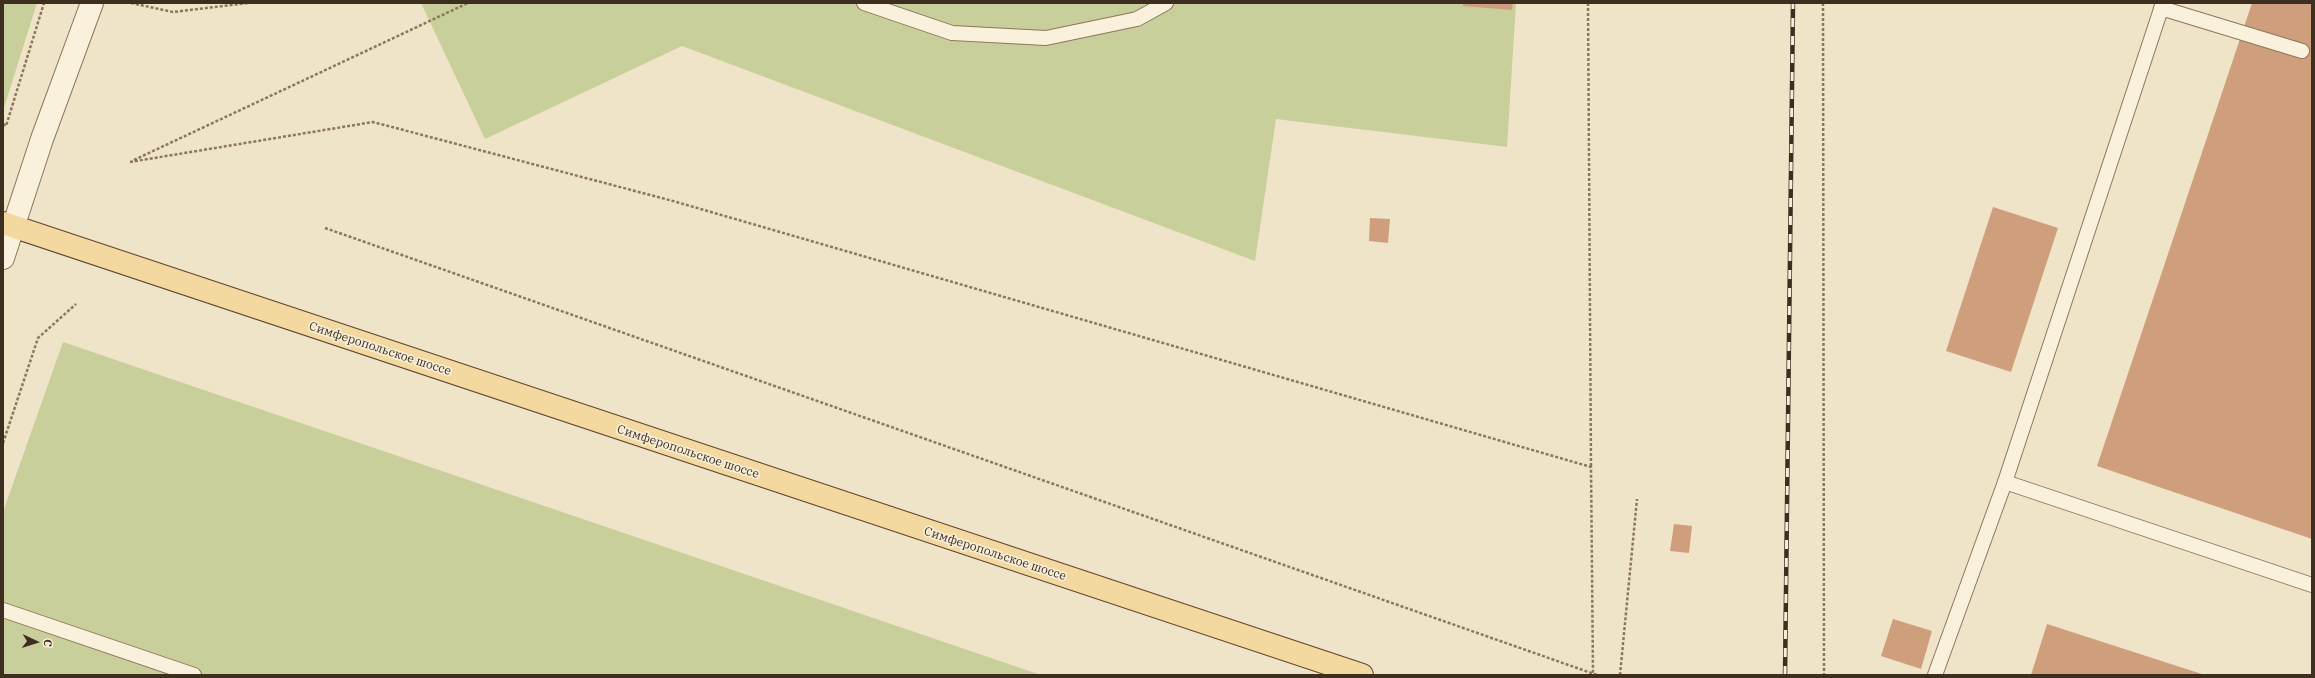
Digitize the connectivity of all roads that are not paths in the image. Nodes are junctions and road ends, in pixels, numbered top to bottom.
1 (92, 3) edge
2 (864, 3) edge
3 (1166, 3) edge
4 (2162, 5) edge
5 (2302, 51) dead end
6 (8, 225) edge
7 (3, 258) edge
8 (2005, 482) junction
9 (2312, 585) edge
10 (3, 610) edge
11 (194, 675) edge
12 (1362, 675) edge
13 (1935, 675) edge

1 - 6 street
2 - 3 lane
4 - 5 lane
4 - 8 lane
6 - 7 street
6 - 12 main road, Симферопольское шоссе
8 - 9 lane
8 - 13 lane
10 - 11 lane

